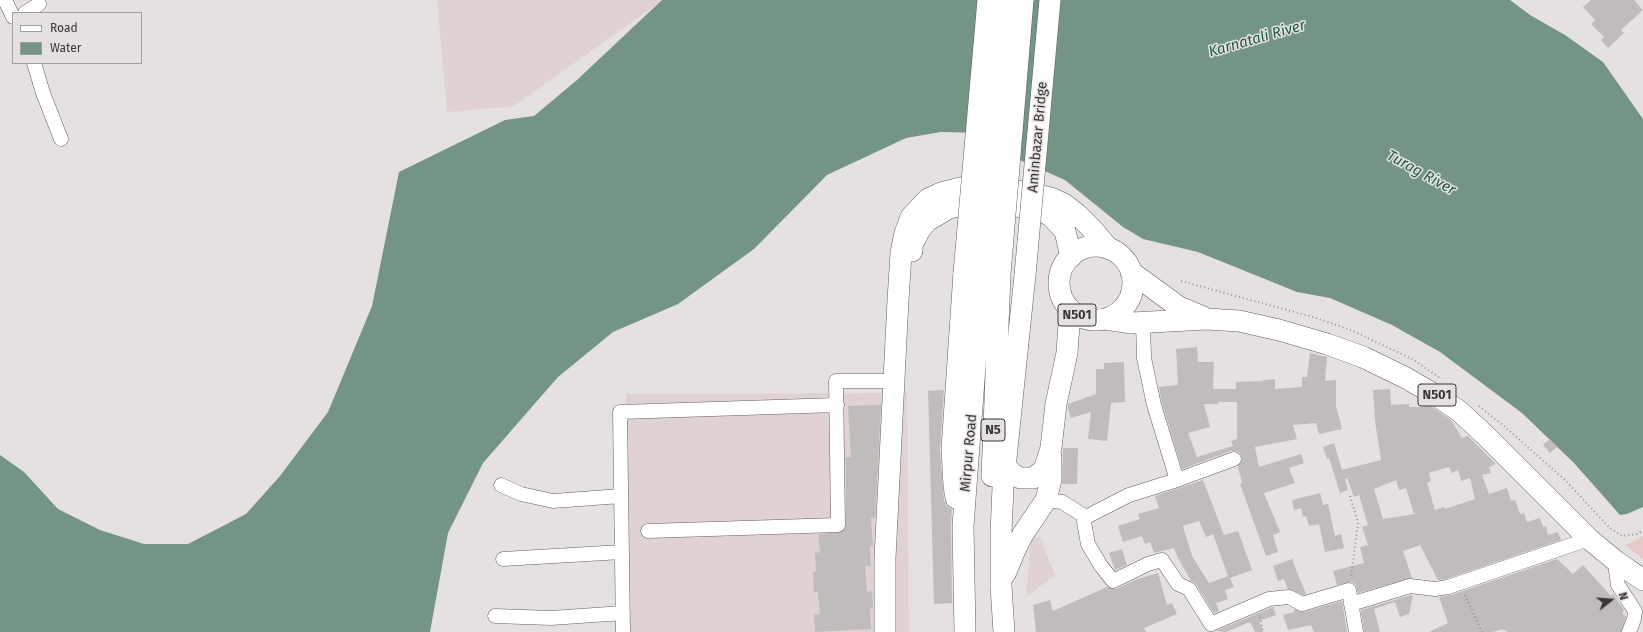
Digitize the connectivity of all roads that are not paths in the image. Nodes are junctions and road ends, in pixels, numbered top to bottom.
1 (5, 0) edge
2 (988, 0) edge
3 (1005, 0) edge
4 (1023, 0) edge
5 (1050, 0) edge
6 (40, 1) edge
7 (26, 12) edge
8 (12, 15) edge
9 (34, 64) edge
10 (61, 139) dead end
11 (1109, 249) junction
12 (1071, 257) junction
13 (1130, 272) junction
14 (982, 274) junction
15 (1070, 310) junction
16 (1207, 319) junction
17 (1100, 320) junction
18 (1143, 322) junction
19 (1067, 353) junction
20 (894, 381) junction
21 (837, 405) junction
22 (992, 441) junction
23 (1051, 448) junction
24 (1234, 459) dead end
25 (1005, 466) junction
26 (1177, 480) junction
27 (501, 485) dead end
28 (621, 496) junction
29 (1046, 500) junction
30 (1086, 517) junction
31 (648, 531) dead end
32 (1589, 539) junction
33 (622, 552) junction
34 (504, 559) dead end
35 (1616, 562) junction
36 (1643, 580) edge
37 (1001, 586) junction
38 (1350, 597) junction
39 (623, 614) junction
40 (495, 616) dead end
41 (623, 632) edge
42 (885, 632) edge
43 (893, 632) edge
44 (965, 632) edge
45 (1004, 632) edge
46 (1356, 632) edge
47 (1629, 632) edge

1 - 8 street
2 - 14 highway, bridge
3 - 14 highway, N5, bridge
4 - 14 highway, Aminbazar Bridge / N5, bridge
5 - 25 highway, Aminbazar Bridge, bridge
6 - 7 street
9 - 10 street
11 - 12 highway, N501
11 - 13 highway, N501
11 - 20 highway
12 - 15 highway, N501
12 - 43 highway
13 - 16 highway, N501
13 - 17 highway, N501
14 - 22 highway, N5
14 - 44 highway, Mirpur Road
15 - 17 highway, N501
15 - 19 highway, N501
16 - 18 highway, N501
16 - 32 highway, N501
17 - 18 highway, N501
17 - 19 highway
18 - 26 street
19 - 23 highway, N501
20 - 21 street
20 - 42 highway
21 - 28 street
21 - 31 street
22 - 25 highway, N501
22 - 37 highway, N5
23 - 25 highway, N501
23 - 29 highway, N501
24 - 26 street
25 - 37 highway
26 - 30 street
27 - 28 street
28 - 33 street
29 - 30 street
29 - 37 highway, N501
30 - 38 street
32 - 35 highway, N501
32 - 38 street
33 - 34 street
33 - 39 street
35 - 36 highway, N501
35 - 47 street
37 - 45 highway
38 - 46 street
39 - 40 street
39 - 41 street

